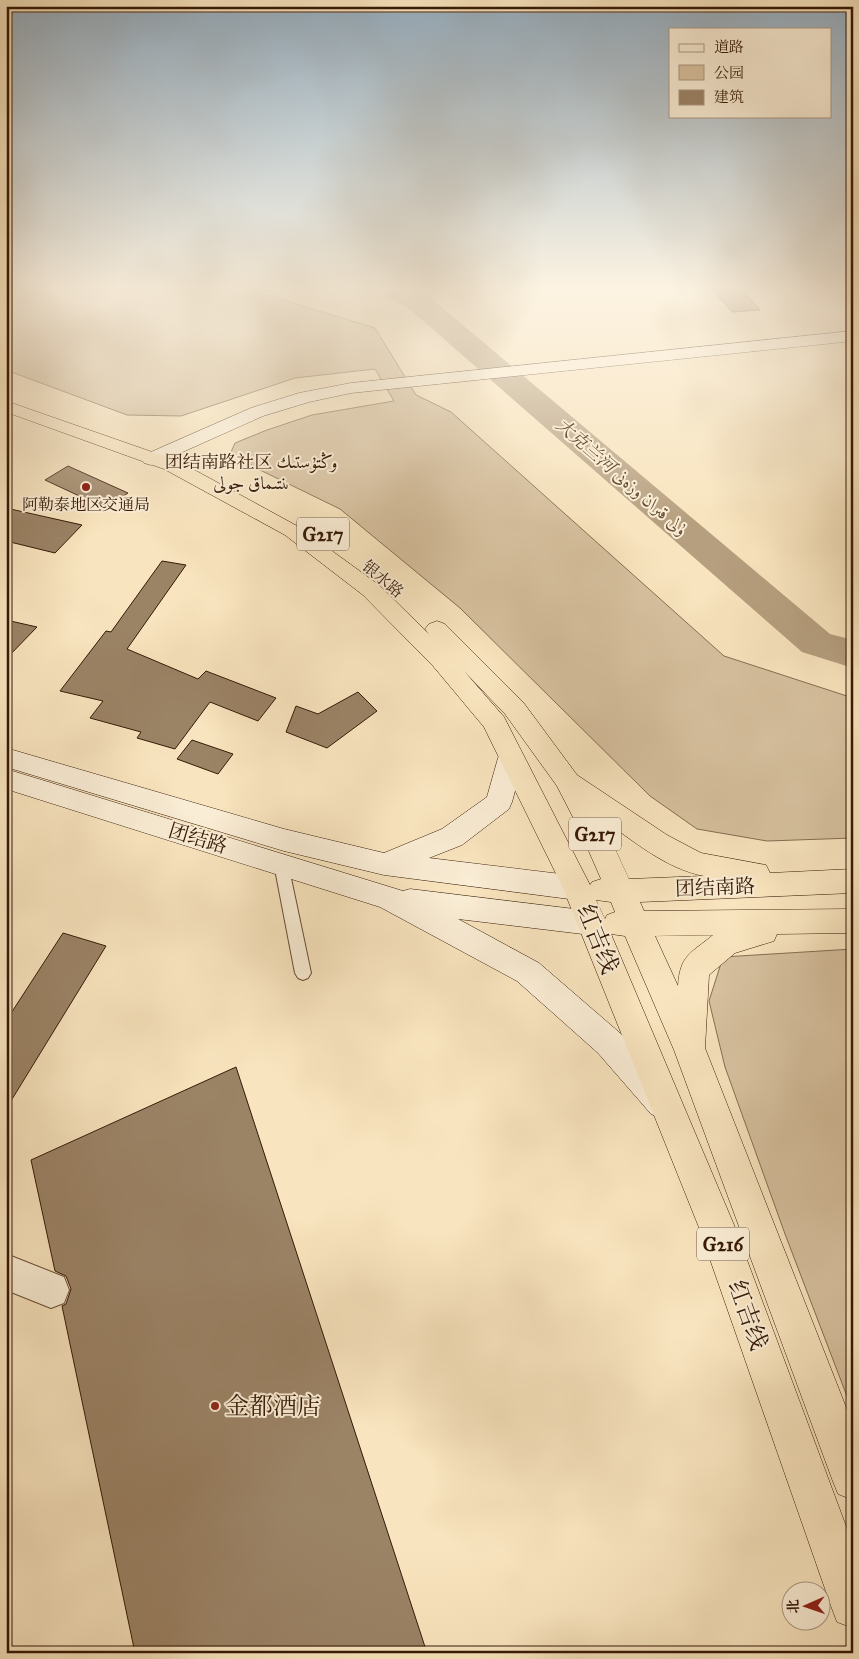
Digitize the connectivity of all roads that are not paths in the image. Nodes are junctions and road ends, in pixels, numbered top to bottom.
1 (571, 367) edge
2 (678, 367) edge
3 (6, 392) edge
4 (355, 394) junction
5 (6, 406) edge
6 (171, 458) junction
7 (6, 757) edge
8 (511, 758) junction
9 (6, 780) edge
10 (567, 780) junction
11 (281, 864) junction
12 (384, 864) junction
13 (853, 881) edge
14 (814, 882) junction
15 (577, 888) junction
16 (618, 891) junction
17 (389, 898) junction
18 (853, 921) edge
19 (799, 922) junction
20 (591, 923) junction
21 (634, 925) junction
22 (303, 973) dead end
23 (690, 1050) junction
24 (666, 1106) junction
25 (6, 1272) edge
26 (50, 1290) dead end
27 (853, 1479) edge
28 (853, 1606) edge

1 - 4 main road
2 - 4 main road
3 - 6 highway, 银水路 / G217
4 - 6 main road
5 - 6 highway, 银水路 / G217
6 - 8 highway, 银水路 / G217
6 - 10 highway, 银水路 / G217
7 - 12 main road, 团结路
8 - 12 main road
8 - 15 highway, G217
9 - 11 main road, 团结路
10 - 14 highway
10 - 16 highway, G217
11 - 17 main road, 团结路
11 - 22 lane
12 - 15 main road, 团结路
13 - 14 highway, 团结南路
14 - 16 highway, 团结南路
15 - 16 highway, 团结南路
15 - 20 highway, 红吉线 / G216
16 - 21 highway, 红吉线 / G216
17 - 20 main road
17 - 24 main road
18 - 19 highway, 团结南路
19 - 21 highway, 团结南路
19 - 23 highway
20 - 21 highway, 团结南路
20 - 24 highway, 红吉线 / G216
21 - 23 highway, 红吉线 / G216
23 - 27 highway, 红吉线 / G216
24 - 28 highway, 红吉线 / G216
25 - 26 street

